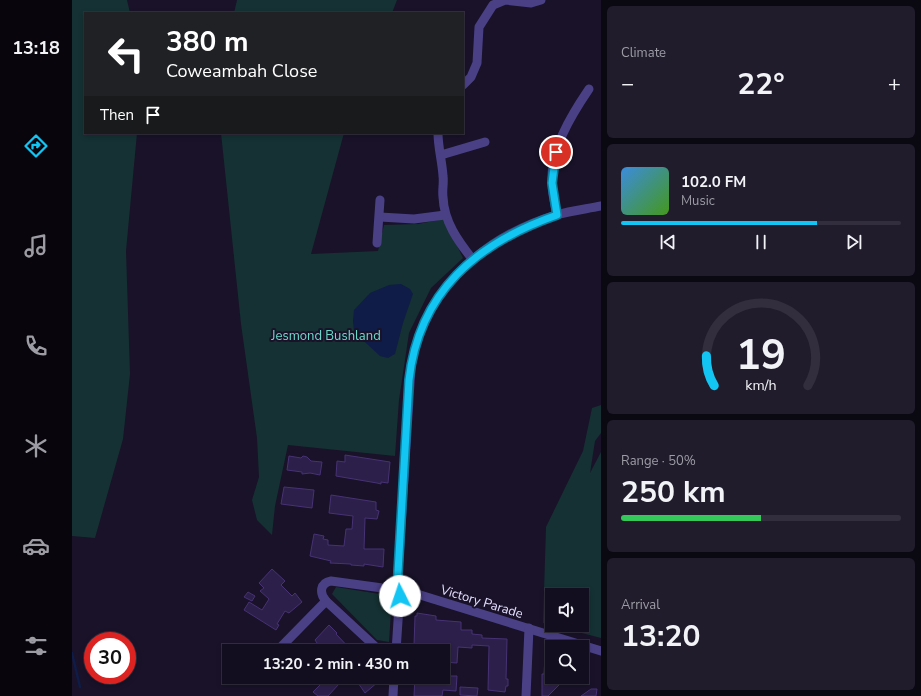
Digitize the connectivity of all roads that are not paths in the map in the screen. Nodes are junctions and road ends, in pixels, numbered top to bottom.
1 (541, 0) edge
2 (464, 84) edge
3 (588, 90) dead end
4 (438, 134) edge
5 (485, 142) dead end
6 (441, 155) junction
7 (380, 200) dead end
8 (601, 206) edge
9 (445, 215) junction
10 (557, 215) junction
11 (380, 217) junction
12 (377, 243) dead end
13 (473, 260) junction
14 (399, 590) junction
15 (326, 601) junction
16 (529, 628) junction
17 (284, 644) edge
18 (372, 644) edge
19 (396, 644) edge
20 (601, 651) edge
21 (394, 684) edge
22 (393, 696) edge
23 (526, 696) edge

1 - 2 street
3 - 10 street
4 - 6 street
5 - 6 street
6 - 9 street
7 - 11 street
8 - 10 street
9 - 11 street
9 - 13 street
10 - 13 street
11 - 12 street
13 - 14 street
14 - 15 street, Victory Parade
14 - 16 street, Victory Parade
14 - 19 street
15 - 17 street
15 - 18 street
16 - 20 street, Victory Parade
16 - 23 street
21 - 22 street

